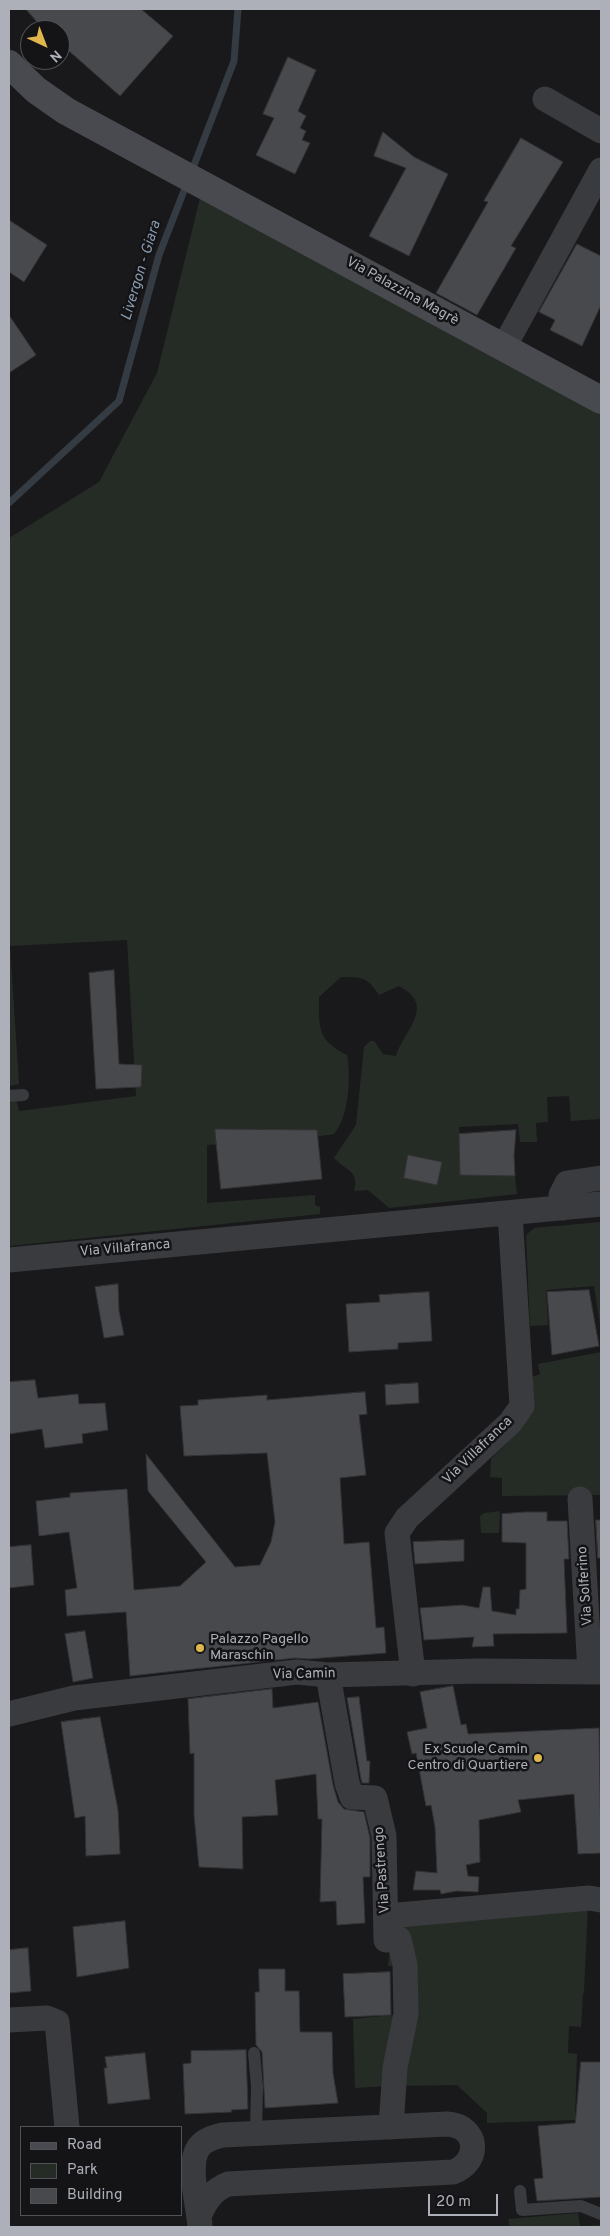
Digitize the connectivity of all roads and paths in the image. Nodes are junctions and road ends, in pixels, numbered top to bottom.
1 (9, 66) edge
2 (545, 99) dead end
3 (601, 131) edge
4 (601, 170) edge
5 (504, 347) junction
6 (601, 400) edge
7 (23, 1095) dead end
8 (9, 1096) edge
9 (601, 1178) edge
10 (601, 1204) edge
11 (562, 1208) junction
12 (510, 1213) junction
13 (9, 1260) edge
14 (580, 1499) dead end
15 (596, 1672) edge
16 (413, 1674) junction
17 (328, 1675) junction
18 (9, 1714) edge
19 (601, 1900) edge
20 (387, 1928) junction
21 (9, 2020) edge
22 (254, 2053) dead end
23 (67, 2126) edge
24 (391, 2127) junction
25 (256, 2133) junction
26 (195, 2167) junction
27 (219, 2188) junction
28 (520, 2191) dead end
29 (601, 2214) edge
30 (200, 2220) edge

1 - 5 street, Via Palazzina Magrè
2 - 3 street
4 - 5 street
5 - 6 street, Via Palazzina Magrè
7 - 8 lane
9 - 11 street
10 - 11 street, Via Villafranca
11 - 12 street, Via Villafranca
12 - 13 street, Via Villafranca
12 - 16 street, Via Villafranca
14 - 15 street, Via Solferino
15 - 16 street, Via Camin
16 - 17 street, Via Camin
17 - 18 street, Via Camin
17 - 20 street, Via Pastrengo
19 - 20 street
20 - 24 street
21 - 23 street
22 - 25 lane
24 - 25 street
24 - 27 street
25 - 26 street
26 - 27 street
26 - 30 street
27 - 30 street
28 - 29 lane

